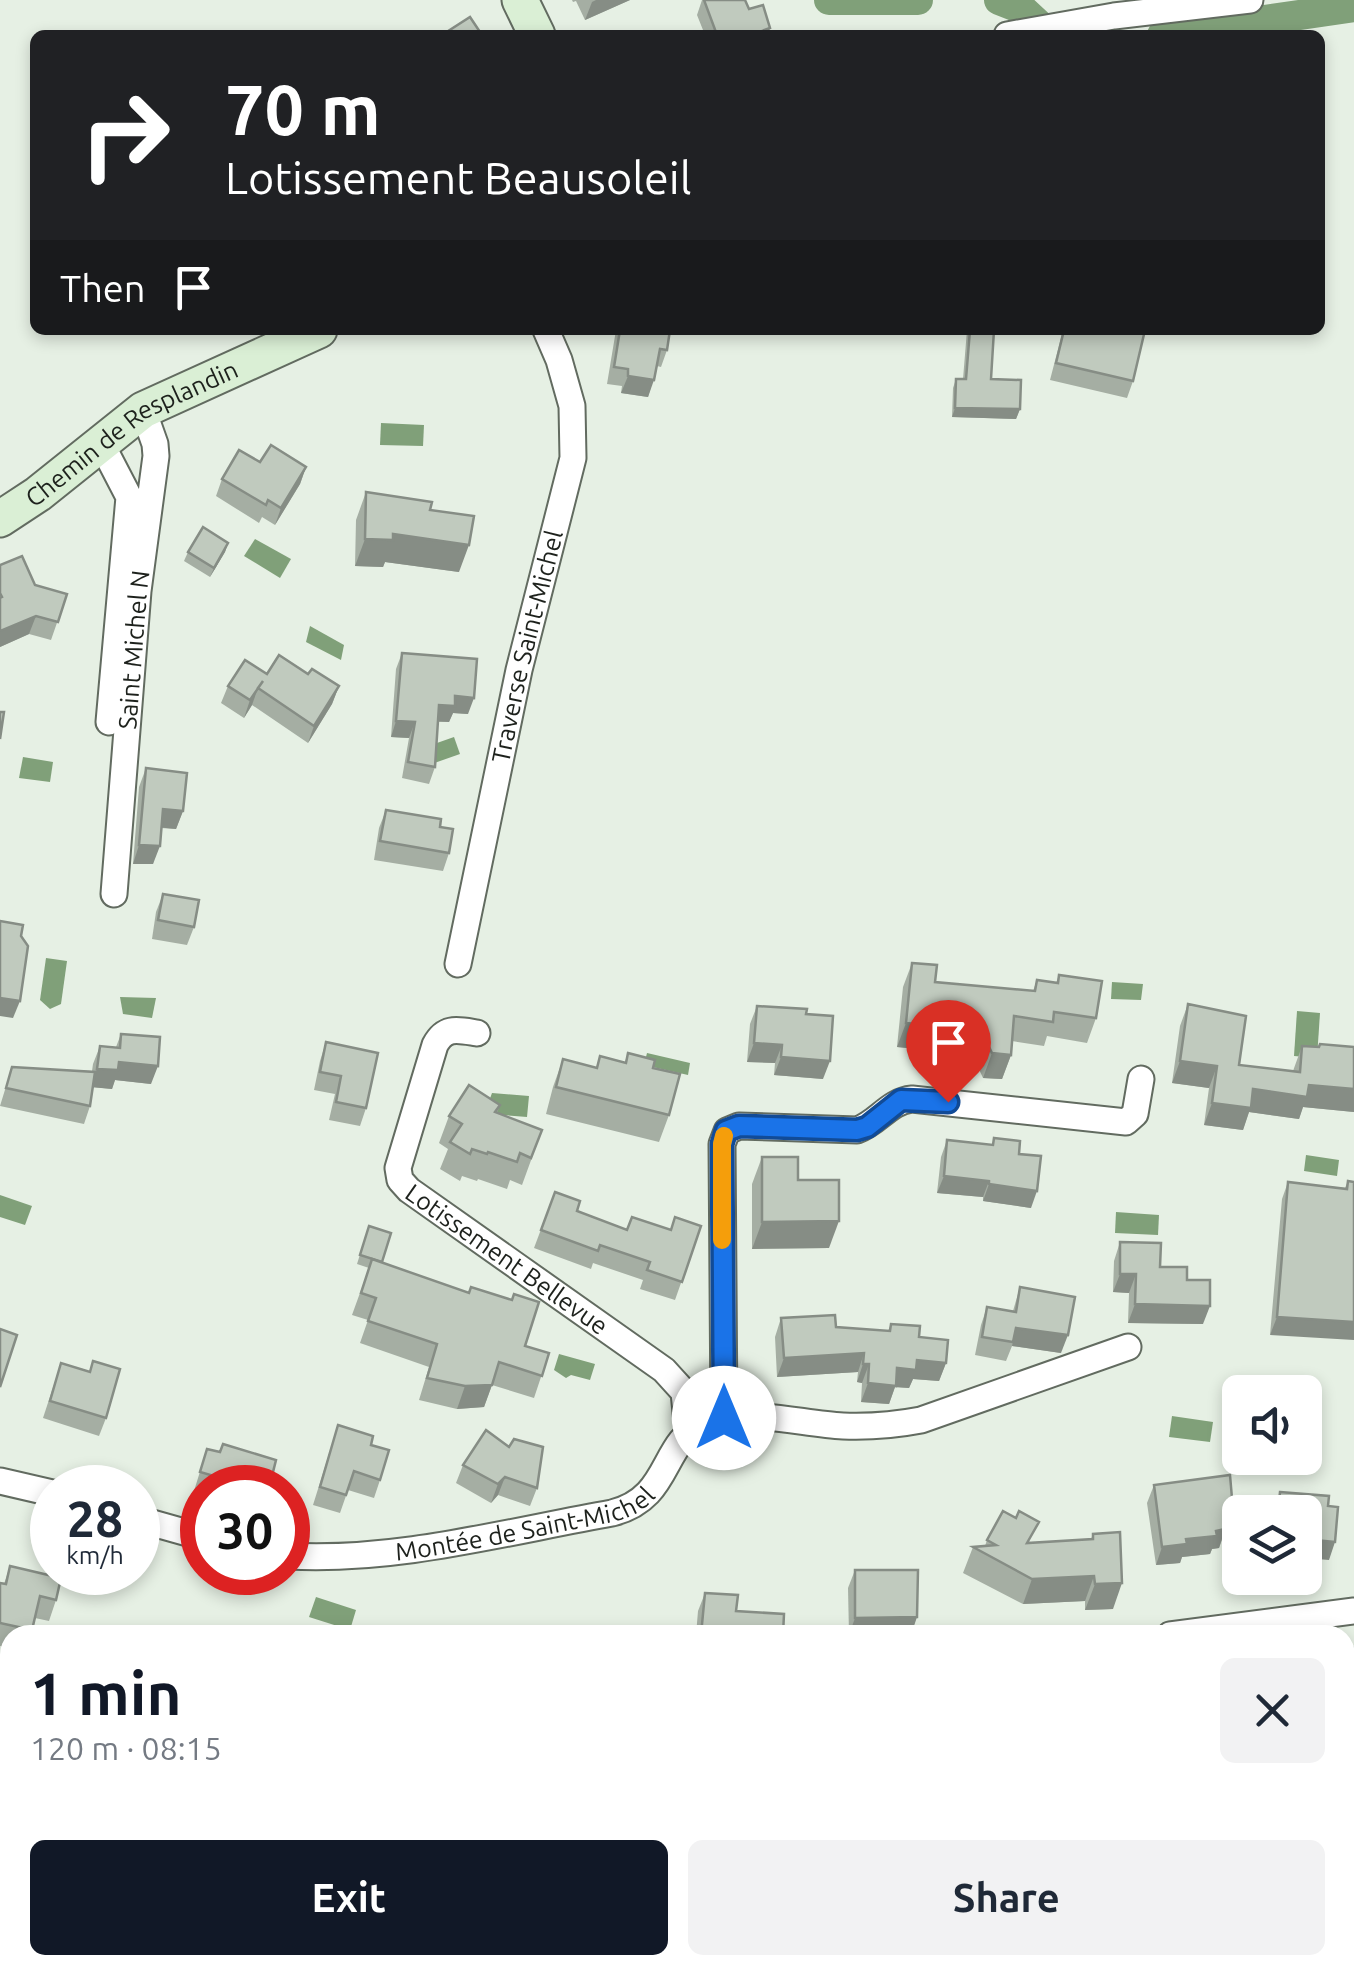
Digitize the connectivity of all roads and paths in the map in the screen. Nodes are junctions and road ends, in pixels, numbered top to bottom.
1 (520, 0) edge
2 (1250, 0) edge
3 (535, 30) edge
4 (1038, 30) edge
5 (307, 335) edge
6 (548, 335) edge
7 (143, 410) junction
8 (102, 445) junction
9 (0, 519) edge
10 (109, 722) dead end
11 (114, 894) dead end
12 (458, 964) dead end
13 (476, 1033) dead end
14 (1140, 1079) dead end
15 (1128, 1347) dead end
16 (724, 1418) junction
17 (688, 1433) junction
18 (0, 1481) edge
19 (30, 1488) edge
20 (310, 1557) edge
21 (1354, 1611) edge
22 (1247, 1625) edge

1 - 3 street
2 - 4 street
5 - 7 street, Chemin de Resplandin
6 - 12 street, Traverse Saint-Michel
7 - 8 street, Chemin de Resplandin
7 - 11 street, Saint Michel N
8 - 9 street, Chemin de Resplandin
8 - 10 street
13 - 17 street, Lotissement Bellevue
14 - 16 street
15 - 16 street
16 - 17 street
17 - 20 street, Montée de Saint-Michel
18 - 19 street
21 - 22 street

